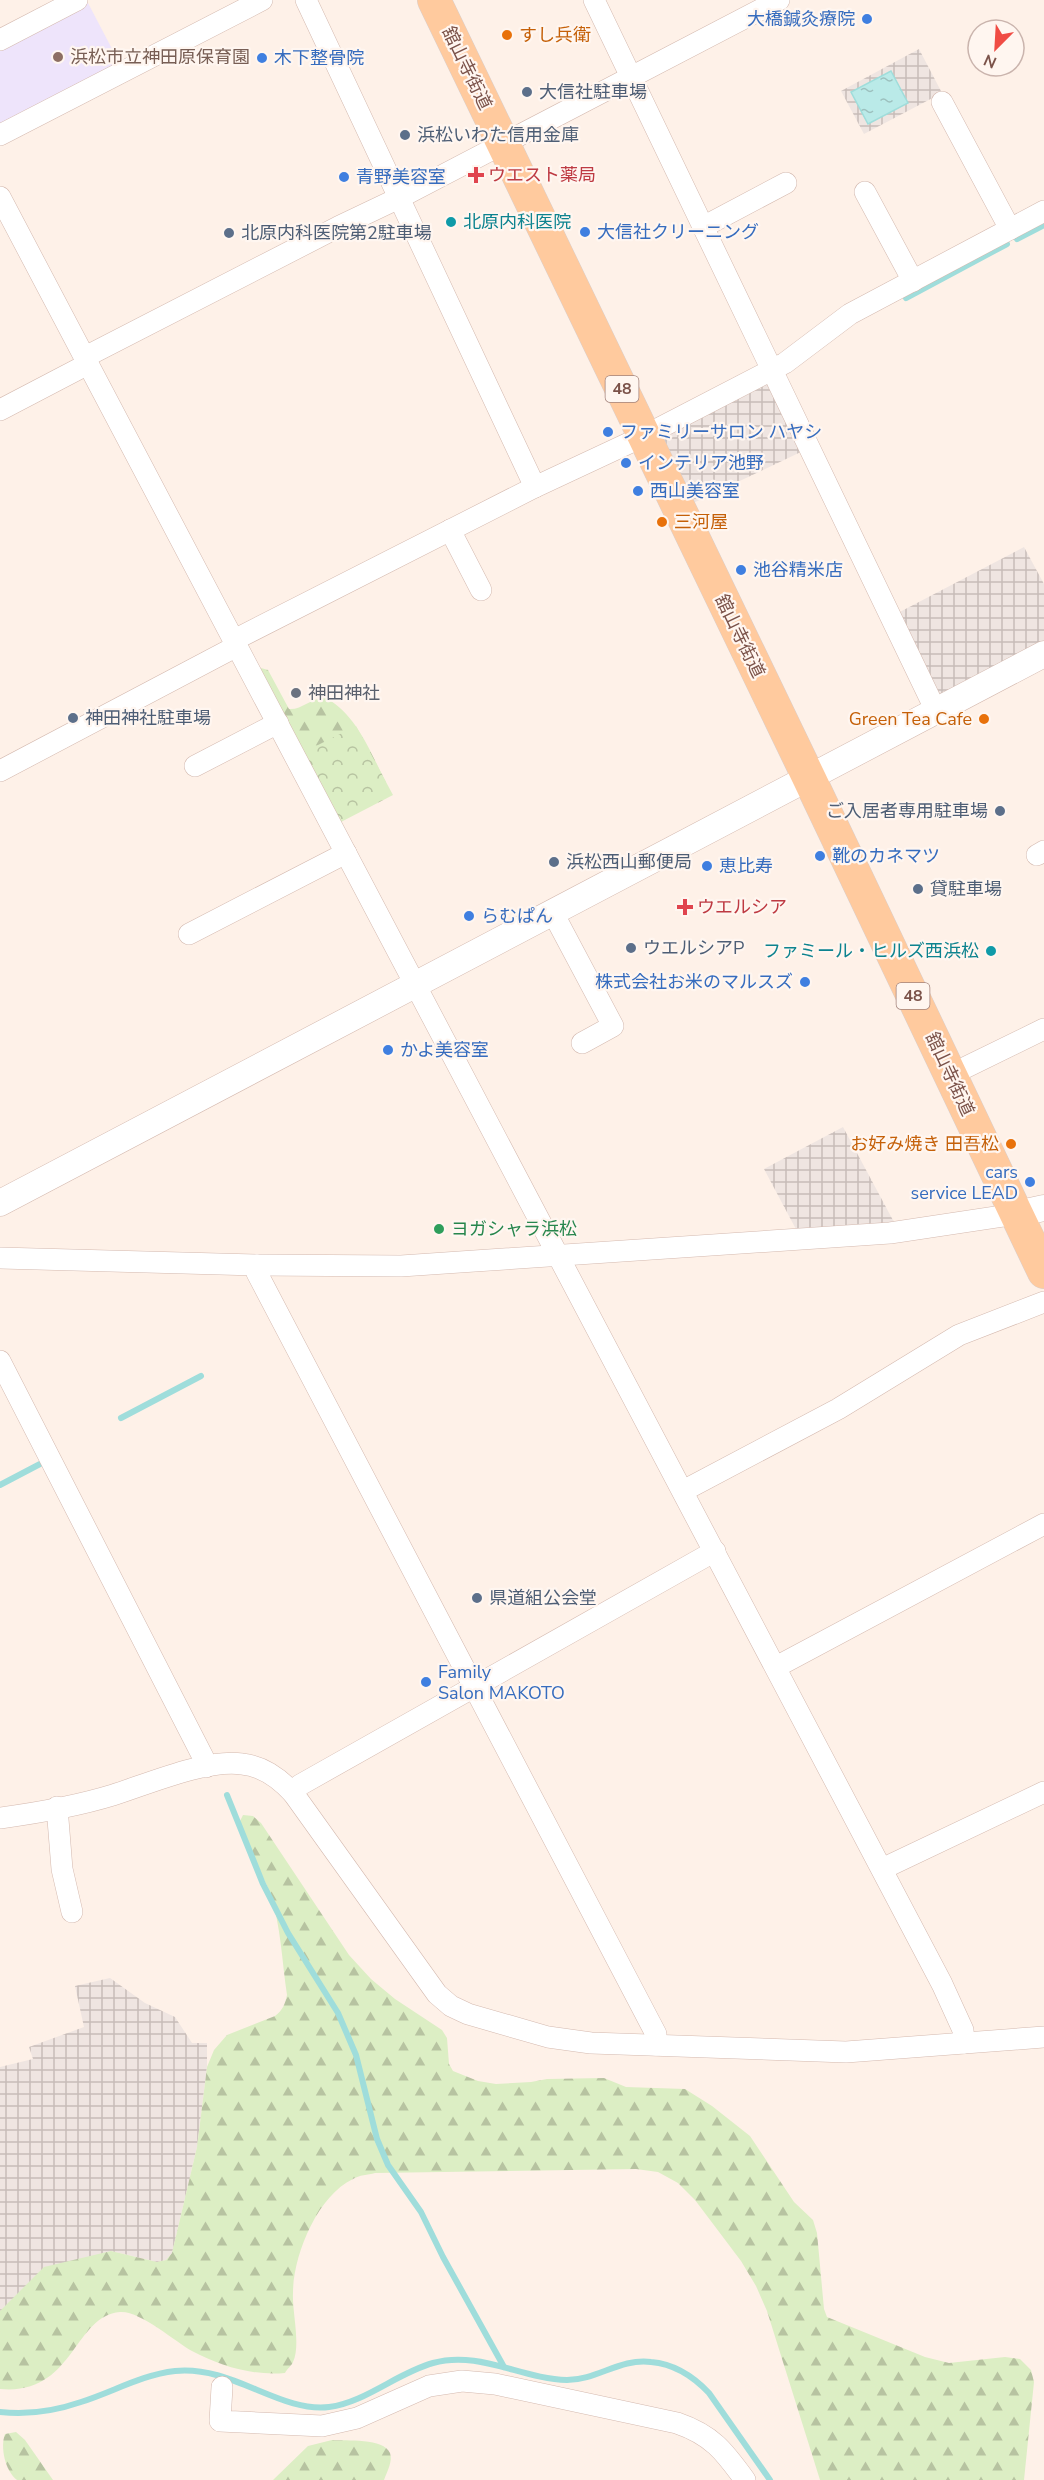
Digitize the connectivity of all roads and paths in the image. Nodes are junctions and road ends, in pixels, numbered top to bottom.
1 (77, 0) edge
2 (262, 0) edge
3 (306, 0) edge
4 (434, 0) edge
5 (594, 0) edge
6 (778, 0) edge
7 (0, 40) edge
8 (631, 77) junction
9 (942, 102) dead end
10 (0, 135) edge
11 (503, 144) junction
12 (786, 183) dead end
13 (866, 192) dead end
14 (0, 197) edge
15 (401, 197) junction
16 (1044, 211) edge
17 (703, 227) junction
18 (1010, 229) junction
19 (913, 281) junction
20 (86, 361) junction
21 (772, 370) junction
22 (0, 410) edge
23 (644, 436) junction
24 (535, 487) junction
25 (450, 530) junction
26 (481, 590) dead end
27 (236, 643) junction
28 (1044, 654) edge
29 (936, 711) junction
30 (278, 723) junction
31 (195, 766) dead end
32 (0, 771) edge
33 (809, 778) junction
34 (346, 852) junction
35 (553, 913) junction
36 (189, 934) dead end
37 (416, 986) junction
38 (1044, 1029) edge
39 (582, 1042) dead end
40 (950, 1075) junction
41 (0, 1203) edge
42 (1030, 1211) edge
43 (558, 1254) junction
44 (0, 1258) edge
45 (257, 1265) junction
46 (1044, 1272) edge
47 (1044, 1302) edge
48 (0, 1361) edge
49 (683, 1491) junction
50 (1044, 1524) edge
51 (715, 1551) junction
52 (776, 1667) junction
53 (474, 1687) junction
54 (206, 1767) junction
55 (1044, 1792) edge
56 (293, 1793) junction
57 (57, 1808) junction
58 (0, 1818) edge
59 (882, 1869) junction
60 (72, 1912) dead end
61 (1044, 2037) edge
62 (964, 2043) junction
63 (656, 2046) junction
64 (222, 2387) dead end
65 (745, 2480) edge

1 - 7 street
2 - 10 street
3 - 15 street
4 - 11 main road, 舘山寺街道 / 48
5 - 8 street
6 - 8 street
8 - 11 street
8 - 17 street
9 - 18 street
11 - 15 street
11 - 23 main road, 舘山寺街道 / 48
12 - 17 street
13 - 19 street
14 - 20 street
15 - 20 street
15 - 24 street
16 - 18 street
17 - 21 street
18 - 19 street
19 - 21 street
20 - 22 street
20 - 27 street
21 - 23 street
21 - 29 street
23 - 24 street
23 - 33 main road, 舘山寺街道 / 48
24 - 25 street
25 - 26 street
25 - 27 street
27 - 30 street
27 - 32 street
28 - 29 street
29 - 33 street
30 - 31 street
30 - 34 street
33 - 35 street
33 - 40 main road, 舘山寺街道 / 48
34 - 36 street
34 - 37 street
35 - 37 street
35 - 39 street
37 - 41 street
37 - 43 street
38 - 40 street
40 - 42 main road, 舘山寺街道 / 48
42 - 43 street
42 - 46 main road, 舘山寺街道 / 48
43 - 45 street
43 - 49 street
44 - 45 street
45 - 53 street
47 - 49 street
48 - 54 street
49 - 51 street
50 - 52 street
51 - 52 street
51 - 53 street
52 - 59 street
53 - 56 street
53 - 63 street
54 - 56 street
54 - 57 street
55 - 59 street
56 - 63 street
57 - 58 street
57 - 60 street
59 - 62 street
61 - 62 street
62 - 63 street
64 - 65 street

